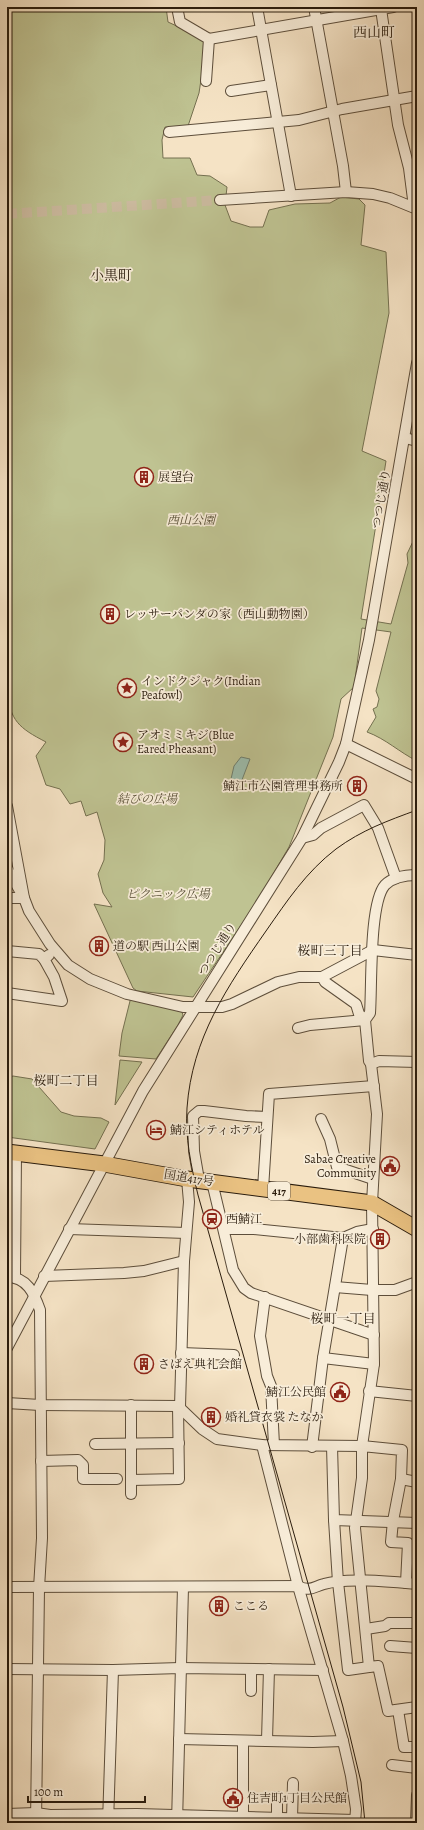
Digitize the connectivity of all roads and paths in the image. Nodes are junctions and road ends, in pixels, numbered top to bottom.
1 (177, 7) edge
2 (257, 7) edge
3 (314, 7) edge
4 (393, 7) edge
5 (381, 9) junction
6 (316, 20) junction
7 (261, 30) junction
8 (209, 38) junction
9 (206, 80) dead end
10 (271, 85) junction
11 (231, 91) dead end
12 (417, 96) edge
13 (395, 101) junction
14 (334, 112) junction
15 (279, 122) junction
16 (169, 132) dead end
17 (346, 192) junction
18 (291, 196) junction
19 (220, 200) tunnel mouth
20 (416, 208) edge
21 (417, 363) edge
22 (405, 438) junction
23 (417, 441) edge
24 (346, 744) junction
25 (417, 779) edge
26 (7, 806) edge
27 (302, 838) junction
28 (7, 868) edge
29 (417, 875) edge
30 (396, 878) junction
31 (7, 898) edge
32 (24, 898) junction
33 (55, 950) junction
34 (373, 950) junction
35 (7, 951) edge
36 (417, 955) edge
37 (44, 959) junction
38 (322, 977) junction
39 (7, 993) edge
40 (195, 1007) junction
41 (365, 1020) junction
42 (298, 1028) dead end
43 (417, 1062) edge
44 (371, 1064) junction
45 (374, 1086) junction
46 (267, 1117) junction
47 (321, 1120) dead end
48 (11, 1152) edge
49 (104, 1164) junction
50 (373, 1179) junction
51 (199, 1180) junction
52 (263, 1189) junction
53 (372, 1203) junction
54 (69, 1229) junction
55 (224, 1229) junction
56 (373, 1229) junction
57 (417, 1229) edge
58 (417, 1232) edge
59 (186, 1233) junction
60 (343, 1238) junction
61 (184, 1261) junction
62 (44, 1276) junction
63 (11, 1277) edge
64 (417, 1282) edge
65 (335, 1287) junction
66 (372, 1290) junction
67 (35, 1294) junction
68 (264, 1297) junction
69 (330, 1320) junction
70 (374, 1335) junction
71 (7, 1348) edge
72 (182, 1353) junction
73 (234, 1355) dead end
74 (323, 1358) junction
75 (374, 1364) junction
76 (369, 1392) junction
77 (417, 1396) edge
78 (7, 1403) edge
79 (40, 1405) junction
80 (131, 1405) junction
81 (179, 1407) junction
82 (179, 1443) junction
83 (95, 1444) dead end
84 (131, 1444) junction
85 (274, 1444) junction
86 (262, 1445) junction
87 (332, 1446) junction
88 (362, 1446) junction
89 (312, 1447) junction
90 (41, 1460) junction
91 (117, 1479) dead end
92 (401, 1479) junction
93 (131, 1480) junction
94 (417, 1482) edge
95 (131, 1494) dead end
96 (334, 1520) junction
97 (356, 1520) junction
98 (393, 1521) junction
99 (417, 1523) edge
100 (413, 1543) edge
101 (360, 1581) junction
102 (338, 1582) junction
103 (406, 1583) junction
104 (417, 1584) edge
105 (298, 1586) junction
106 (7, 1587) edge
107 (183, 1587) junction
108 (39, 1588) junction
109 (417, 1623) edge
110 (366, 1629) junction
111 (390, 1646) dead end
112 (417, 1648) edge
113 (38, 1668) junction
114 (180, 1668) junction
115 (369, 1668) junction
116 (7, 1669) edge
117 (251, 1669) junction
118 (269, 1669) junction
119 (113, 1670) junction
120 (323, 1670) junction
121 (250, 1691) dead end
122 (417, 1707) edge
123 (398, 1710) junction
124 (179, 1739) junction
125 (267, 1740) junction
126 (243, 1741) junction
127 (344, 1741) junction
128 (417, 1747) edge
129 (392, 1765) dead end
130 (417, 1768) edge
131 (293, 1783) dead end
132 (417, 1795) edge
133 (277, 1797) dead end
134 (7, 1814) edge
135 (36, 1818) edge
136 (277, 1818) junction
137 (292, 1818) junction
138 (108, 1819) edge
139 (177, 1820) edge
140 (243, 1820) edge
141 (355, 1821) edge
142 (416, 1823) edge

1 - 8 street
2 - 7 street
3 - 6 street
4 - 5 street
5 - 6 street
5 - 13 street
6 - 7 street
6 - 14 street
7 - 8 street
7 - 10 street
8 - 9 street
10 - 11 street
10 - 15 street
12 - 13 street
13 - 14 street
13 - 20 street
14 - 15 street
14 - 17 street
15 - 16 street
15 - 18 street
17 - 18 street
17 - 20 street
18 - 19 street
21 - 22 street, つつじ通り
22 - 23 street
22 - 24 street, つつじ通り
24 - 25 street
24 - 27 street, つつじ通り
26 - 32 street
27 - 30 street
27 - 40 street, つつじ通り
28 - 32 street
29 - 30 street
30 - 34 street
31 - 32 street
32 - 33 street
33 - 37 street
33 - 40 street
34 - 36 street
34 - 38 street
34 - 41 street
35 - 37 street
37 - 39 street
38 - 40 street
38 - 41 street
40 - 49 street, つつじ通り
41 - 42 street
41 - 44 street
43 - 44 street
44 - 45 street
45 - 46 street
45 - 50 street
46 - 51 street
46 - 52 street
47 - 50 street
48 - 49 highway, 国道417号 / 417
48 - 63 street
49 - 51 highway, 国道417号 / 417
49 - 54 street, つつじ通り
50 - 53 street
51 - 52 highway, 国道417号 / 417
51 - 55 street
51 - 59 street
52 - 53 highway, 国道417号 / 417
53 - 56 street
53 - 57 highway, 国道417号 / 417
53 - 58 highway, 国道417号 / 417
54 - 59 street
54 - 62 street, つつじ通り
55 - 60 street
55 - 68 street
56 - 60 street
56 - 66 street
59 - 61 street
60 - 65 street
61 - 62 street
61 - 72 street
62 - 67 street, つつじ通り
63 - 67 street
64 - 66 street
65 - 66 street
65 - 69 street
66 - 70 street
67 - 71 street, つつじ通り
67 - 79 street
68 - 69 street
68 - 85 street
69 - 70 street
69 - 74 street
70 - 75 street
72 - 73 street
72 - 81 street
74 - 75 street
74 - 89 street
75 - 76 street
76 - 77 street
76 - 88 street
78 - 79 street
79 - 80 street
79 - 90 street
80 - 81 street
80 - 84 street
81 - 82 street
81 - 86 street
82 - 84 street
82 - 93 street
83 - 84 street
84 - 93 street
85 - 86 street
85 - 89 street
86 - 105 street
87 - 88 street
87 - 89 street
87 - 96 street
88 - 92 street
88 - 97 street
90 - 91 street
90 - 108 street
92 - 94 street
92 - 98 street
93 - 95 street
96 - 97 street
96 - 102 street
97 - 98 street
97 - 101 street
98 - 99 street
98 - 100 street
100 - 103 street
101 - 102 street
101 - 103 street
101 - 110 street
102 - 105 street
102 - 115 street
103 - 104 street
105 - 107 street
105 - 120 street
106 - 108 street
107 - 108 street
107 - 114 street
108 - 113 street
109 - 110 street
110 - 115 street
111 - 112 street
113 - 116 street
113 - 119 street
113 - 135 street
114 - 117 street
114 - 119 street
114 - 124 street
115 - 123 street
117 - 118 street
117 - 121 street
118 - 120 street
118 - 125 street
119 - 138 street
120 - 127 street
122 - 123 street
123 - 128 street
124 - 126 street
124 - 139 street
125 - 126 street
125 - 127 street
126 - 140 street
127 - 141 street
129 - 130 street
131 - 137 street
132 - 142 street
133 - 136 street
134 - 135 street
135 - 138 street
136 - 137 street
136 - 140 street
137 - 141 street
138 - 139 street
139 - 140 street

